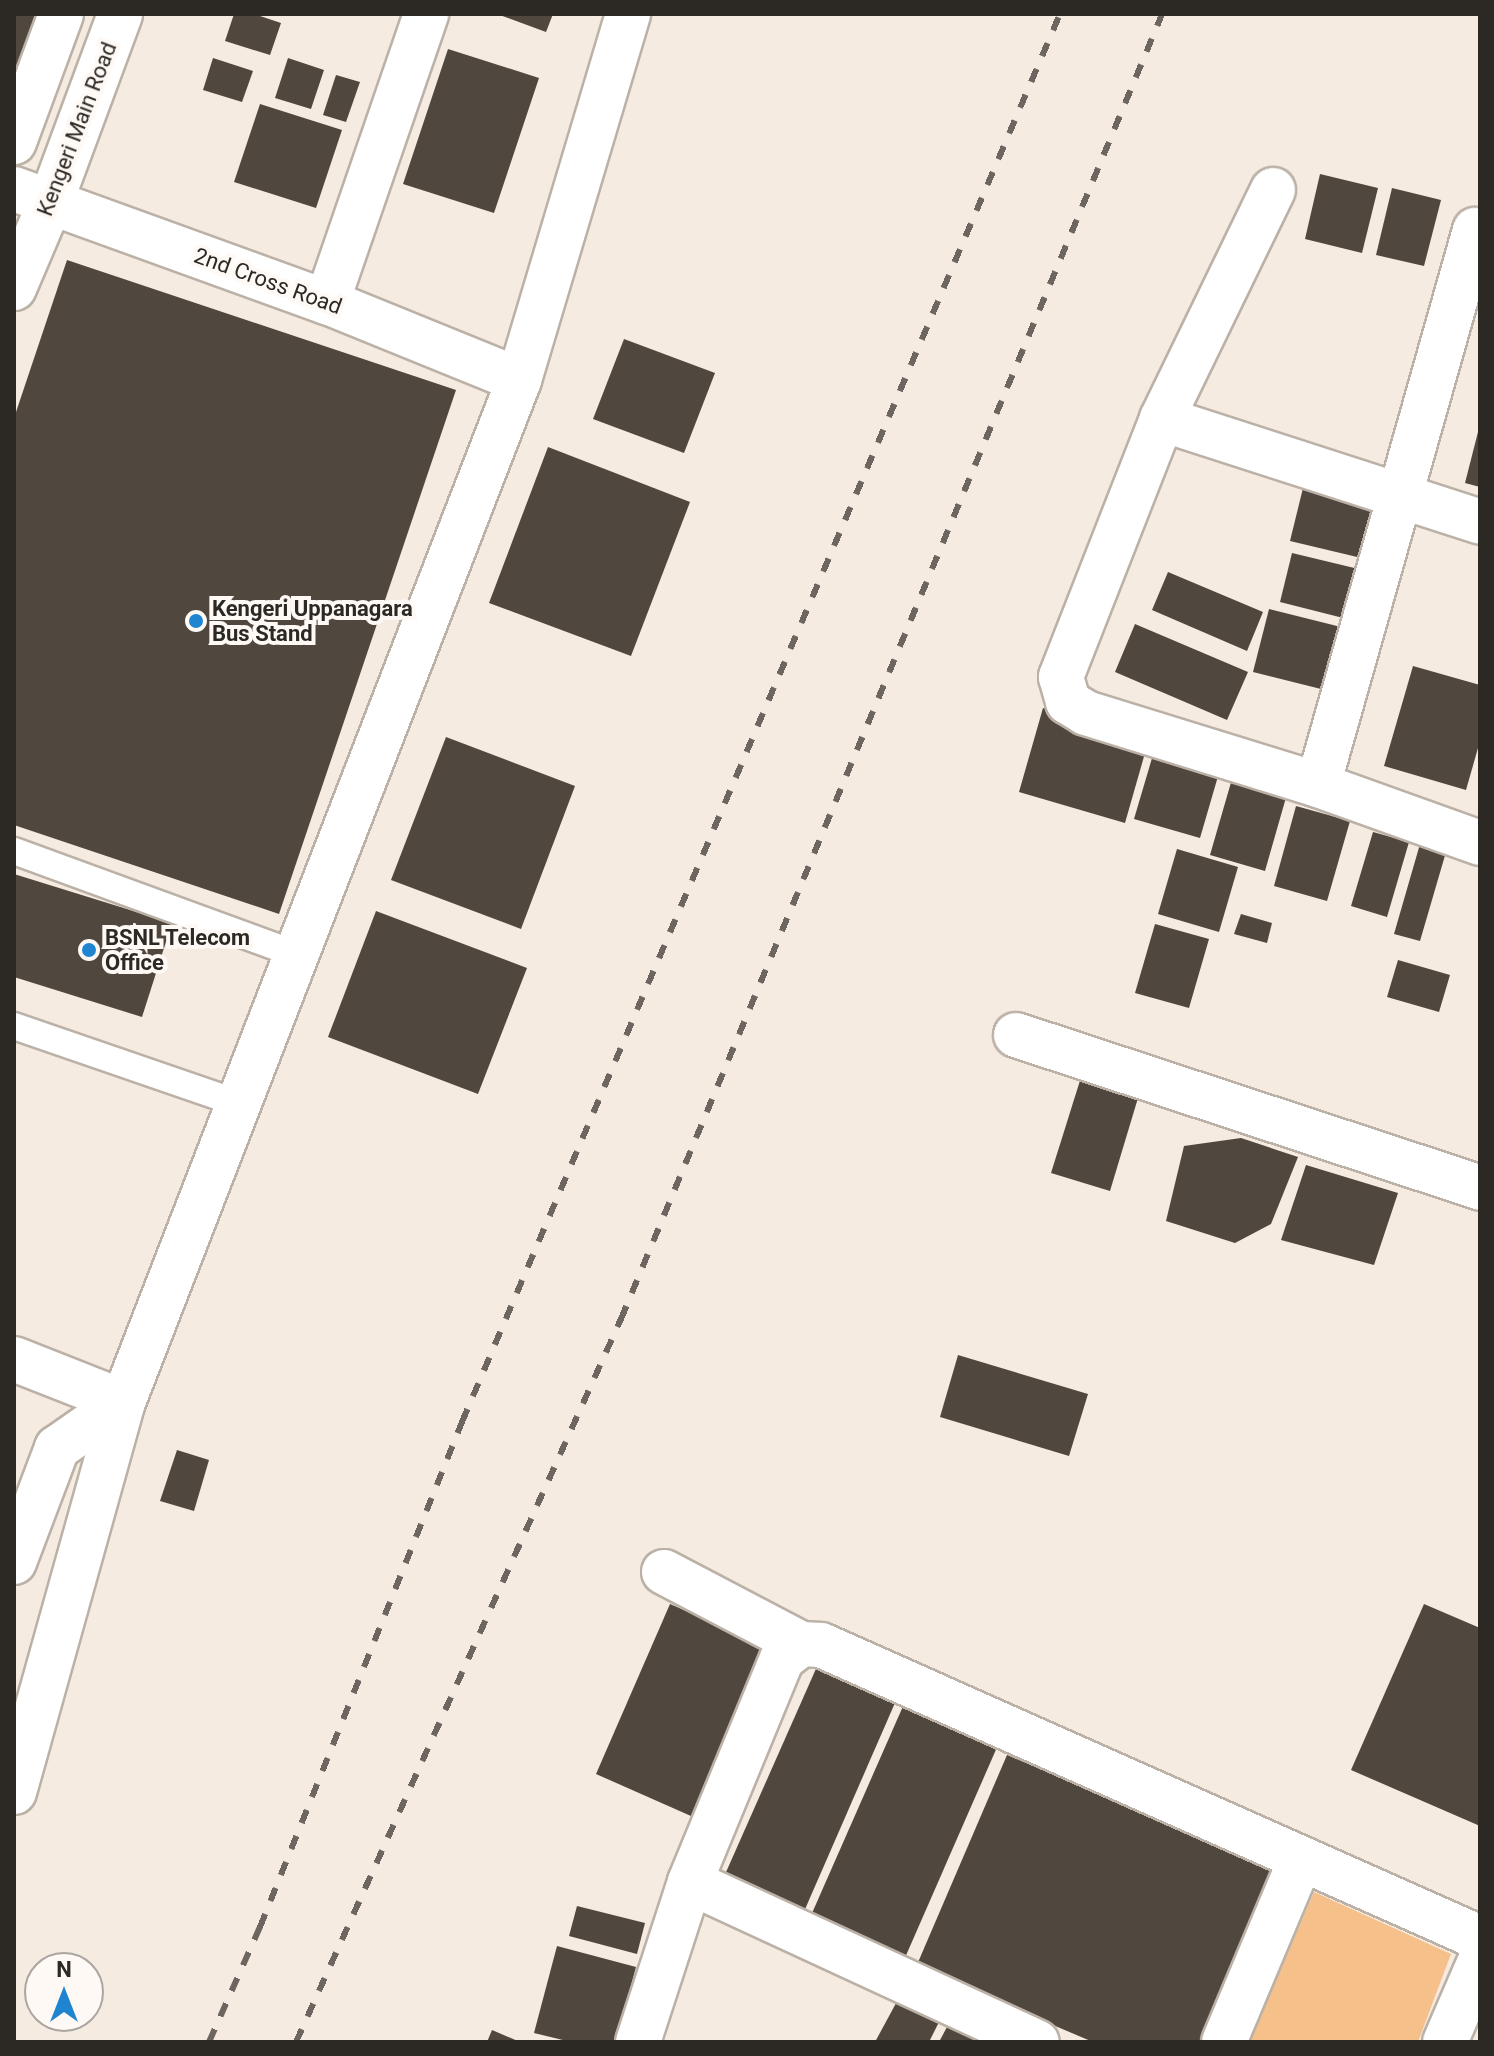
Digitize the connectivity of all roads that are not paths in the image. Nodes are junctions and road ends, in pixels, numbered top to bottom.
1 (61, 14) edge
2 (120, 14) edge
3 (426, 14) edge
4 (628, 14) edge
5 (14, 142) edge
6 (1273, 190) dead end
7 (32, 195) edge
8 (1475, 230) dead end
9 (14, 288) edge
10 (327, 302) junction
11 (519, 380) junction
12 (1162, 419) junction
13 (1398, 494) junction
14 (1480, 522) edge
15 (1318, 785) junction
16 (1480, 843) edge
17 (14, 851) edge
18 (296, 954) junction
19 (14, 1026) edge
20 (1016, 1035) dead end
21 (238, 1103) junction
22 (1480, 1188) edge
23 (14, 1359) edge
24 (123, 1402) junction
25 (14, 1562) edge
26 (664, 1572) dead end
27 (801, 1644) junction
28 (14, 1792) edge
29 (1301, 1859) junction
30 (690, 1882) junction
31 (1480, 1938) edge
32 (1480, 1961) edge
33 (638, 2042) edge
34 (1037, 2042) edge
35 (1224, 2042) edge
36 (1445, 2042) edge

1 - 5 street
2 - 7 street, Kengeri Main Road
3 - 10 street
4 - 11 street
6 - 12 street
7 - 9 street, Kengeri Main Road
7 - 10 street, 2nd Cross Road
8 - 13 street
10 - 11 street, 2nd Cross Road
11 - 18 street
12 - 13 street
12 - 15 street
13 - 14 street
13 - 15 street
15 - 16 street
17 - 18 lane
18 - 21 street
19 - 21 lane
20 - 22 street
21 - 24 street
23 - 24 street
24 - 25 street
24 - 28 street
26 - 27 street
27 - 29 street
27 - 30 street
29 - 31 street
29 - 35 street
30 - 33 street
30 - 34 street
32 - 36 street

